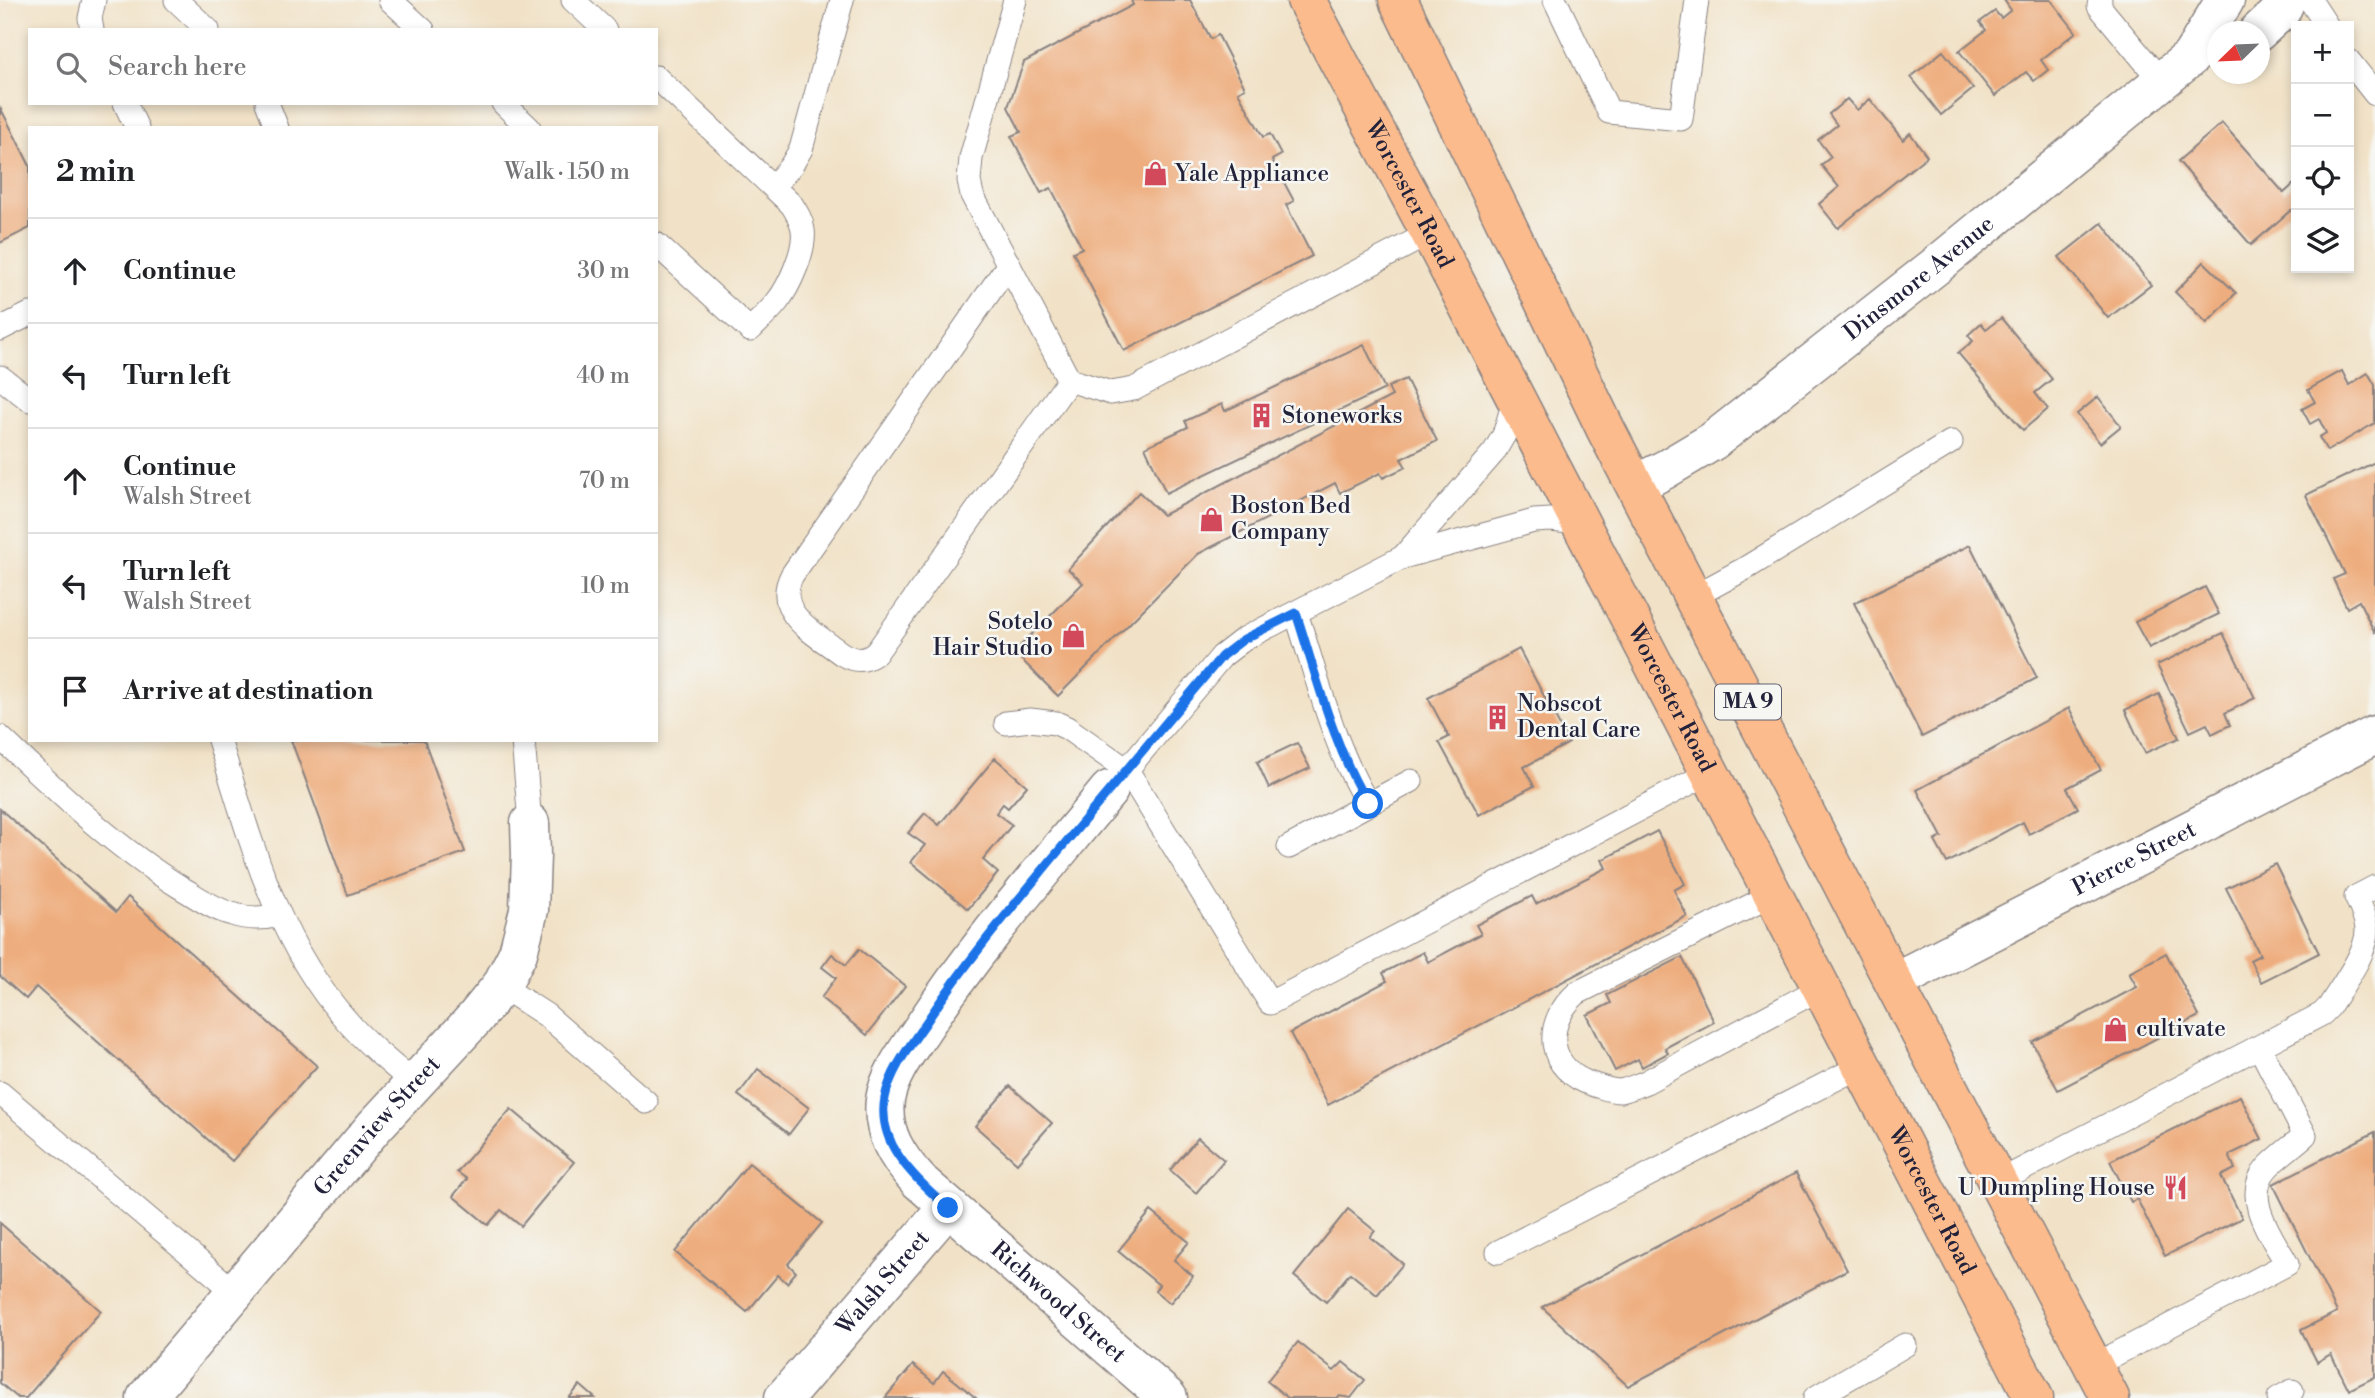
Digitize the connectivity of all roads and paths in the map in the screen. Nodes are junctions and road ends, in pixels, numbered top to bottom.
1 (94, 0) edge
2 (176, 0) edge
3 (390, 0) edge
4 (573, 0) edge
5 (842, 0) edge
6 (1015, 0) edge
7 (1306, 0) edge
8 (1398, 0) edge
9 (1555, 0) edge
10 (1697, 0) edge
11 (2100, 0) edge
12 (2225, 0) edge
13 (2286, 0) edge
14 (2310, 0) edge
15 (2270, 21) edge
16 (2324, 21) edge
17 (92, 28) edge
18 (206, 28) edge
19 (421, 28) edge
20 (603, 28) edge
21 (2204, 52) edge
22 (2354, 67) edge
23 (658, 79) edge
24 (2161, 81) junction
25 (2375, 94) edge
26 (126, 105) edge
27 (269, 105) edge
28 (505, 105) edge
29 (136, 126) edge
30 (276, 126) edge
31 (527, 126) edge
32 (774, 186) junction
33 (1430, 233) junction
34 (658, 246) edge
35 (1009, 264) junction
36 (28, 315) edge
37 (0, 329) edge
38 (0, 377) edge
39 (1069, 380) junction
40 (28, 398) edge
41 (1515, 398) junction
42 (1951, 442) dead end
43 (1635, 485) junction
44 (1579, 523) junction
45 (1404, 557) junction
46 (1693, 597) junction
47 (1296, 613) junction
48 (1006, 723) dead end
49 (2375, 735) edge
50 (0, 737) edge
51 (220, 742) edge
52 (523, 742) edge
53 (1709, 773) junction
54 (1118, 780) junction
55 (1411, 781) dead end
56 (1368, 804) junction
57 (530, 823) joint
58 (1289, 847) dead end
59 (2375, 887) edge
60 (1772, 895) junction
61 (279, 915) junction
62 (1894, 982) junction
63 (501, 986) junction
64 (1821, 988) junction
65 (2260, 1048) junction
66 (1861, 1066) junction
67 (414, 1083) junction
68 (0, 1093) edge
69 (646, 1101) dead end
70 (1998, 1182) junction
71 (948, 1208) junction
72 (1498, 1252) dead end
73 (235, 1292) junction
74 (1905, 1345) dead end
75 (2102, 1382) edge
76 (146, 1398) edge
77 (784, 1398) edge
78 (1168, 1398) edge
79 (1815, 1398) edge
80 (2034, 1398) edge

1 - 17 lane
2 - 18 lane
3 - 19 lane
4 - 20 lane
5 - 32 lane
6 - 35 lane
7 - 33 highway, Worcester Road / MA 9
8 - 43 highway, MA 9
9 - 10 lane
11 - 24 lane
12 - 21 street, Dinsmore Avenue
13 - 15 street
14 - 16 lane
21 - 24 street, Dinsmore Avenue
22 - 25 lane
23 - 32 lane
24 - 43 street, Dinsmore Avenue
26 - 29 lane
27 - 30 lane
28 - 31 lane
32 - 34 lane
33 - 39 lane
33 - 41 highway, Worcester Road / MA 9
35 - 39 lane
35 - 39 lane
36 - 37 lane
38 - 40 lane
41 - 44 highway, Worcester Road / MA 9
41 - 45 lane
42 - 46 lane
43 - 46 highway, MA 9
44 - 45 lane
44 - 53 highway, Worcester Road / MA 9
45 - 47 lane
46 - 62 highway, MA 9
47 - 54 lane
47 - 56 lane
48 - 54 lane
49 - 62 street, Pierce Street
50 - 61 lane
51 - 61 lane
52 - 57 lane
53 - 54 lane
53 - 60 highway, Worcester Road / MA 9
54 - 71 street
55 - 56 lane
56 - 58 lane
57 - 63 street, Greenview Street
59 - 65 lane
60 - 64 highway, Worcester Road / MA 9
60 - 64 lane
61 - 67 lane
62 - 70 highway, MA 9
63 - 67 street, Greenview Street
63 - 69 lane
64 - 66 highway, Worcester Road / MA 9
65 - 70 lane
65 - 75 lane
66 - 72 lane
66 - 80 highway, Worcester Road / MA 9
67 - 73 street, Greenview Street
68 - 73 lane
70 - 75 highway, MA 9
71 - 77 street, Walsh Street
71 - 78 street, Richwood Street
73 - 76 street, Greenview Street
74 - 79 lane

